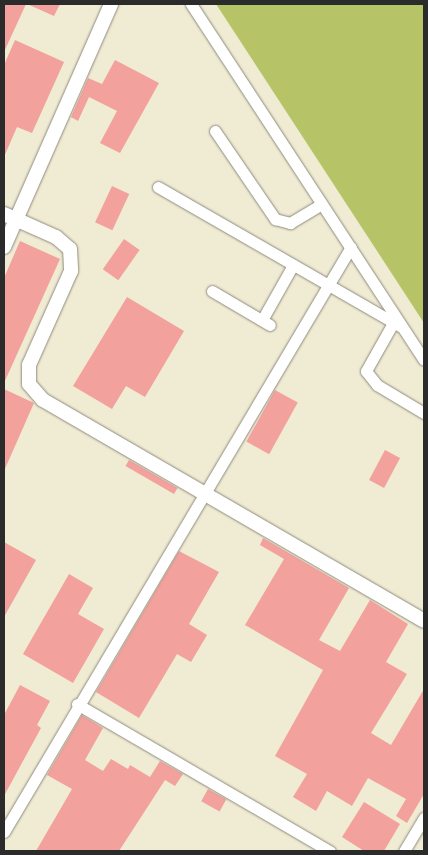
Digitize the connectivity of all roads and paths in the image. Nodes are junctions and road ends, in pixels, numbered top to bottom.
1 (111, 4) edge
2 (191, 4) edge
3 (215, 131) dead end
4 (158, 187) dead end
5 (322, 204) junction
6 (4, 214) edge
7 (17, 220) junction
8 (4, 247) edge
9 (351, 247) junction
10 (293, 265) junction
11 (330, 287) junction
12 (212, 290) dead end
13 (398, 325) junction
14 (424, 360) edge
15 (424, 413) edge
16 (202, 494) junction
17 (424, 621) edge
18 (77, 704) junction
19 (424, 818) edge
20 (4, 832) edge
21 (330, 851) edge
22 (404, 851) edge

1 - 7 street
2 - 5 street
3 - 5 street
4 - 10 street
5 - 9 street
6 - 7 street
7 - 8 street
7 - 16 street
9 - 11 street
9 - 13 street
10 - 11 street
10 - 12 street
11 - 13 street
11 - 16 street
13 - 14 street
13 - 15 street
16 - 17 street
16 - 18 street
18 - 20 street
18 - 21 street
19 - 22 street

